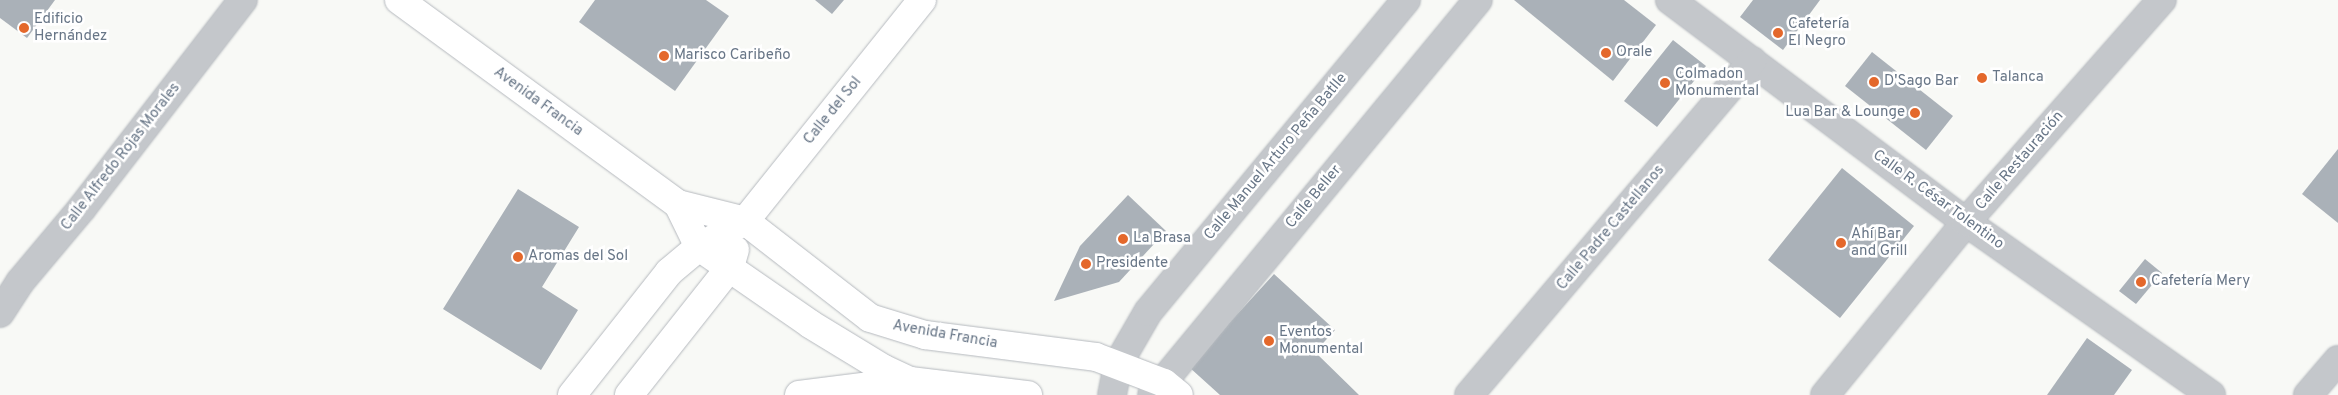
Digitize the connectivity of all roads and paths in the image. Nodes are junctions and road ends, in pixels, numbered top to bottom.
1 (243, 0) edge
2 (399, 0) edge
3 (922, 0) edge
4 (1406, 0) edge
5 (1478, 0) edge
6 (1670, 0) edge
7 (2162, 0) edge
8 (1752, 61) junction
9 (678, 204) junction
10 (744, 221) junction
11 (1966, 222) junction
12 (699, 247) junction
13 (730, 267) junction
14 (0, 313) edge
15 (2338, 360) edge
16 (1118, 364) junction
17 (910, 381) junction
18 (1165, 391) edge
19 (572, 395) edge
20 (629, 395) edge
21 (799, 395) edge
22 (1028, 395) edge
23 (1112, 395) edge
24 (1470, 395) edge
25 (1825, 395) edge
26 (2211, 395) edge
27 (2308, 395) edge

1 - 14 street, Calle Alfredo Rojas Morales
2 - 9 main road, Avenida Francia
3 - 10 main road, Calle del Sol
4 - 16 street, Calle Manuel Arturo Peña Batlle
5 - 18 street, Calle Beller
6 - 8 street, Calle R. César Tolentino
7 - 11 street, Calle Restauración
8 - 11 street, Calle R. César Tolentino
8 - 24 street, Calle Padre Castellanos
9 - 10 main road, Avenida Francia
9 - 12 main road, Avenida Francia
10 - 12 main road, Calle del Sol
10 - 13 main road, Calle del Sol
10 - 16 main road, Avenida Francia
11 - 25 street, Calle Restauración
11 - 26 street, Calle R. César Tolentino
12 - 13 main road
12 - 19 main road, Calle del Sol
13 - 17 main road
13 - 20 main road, Calle del Sol
15 - 27 street
16 - 18 main road, Avenida Francia
16 - 23 street, Calle Manuel Arturo Peña Batlle
17 - 21 main road
17 - 22 main road

